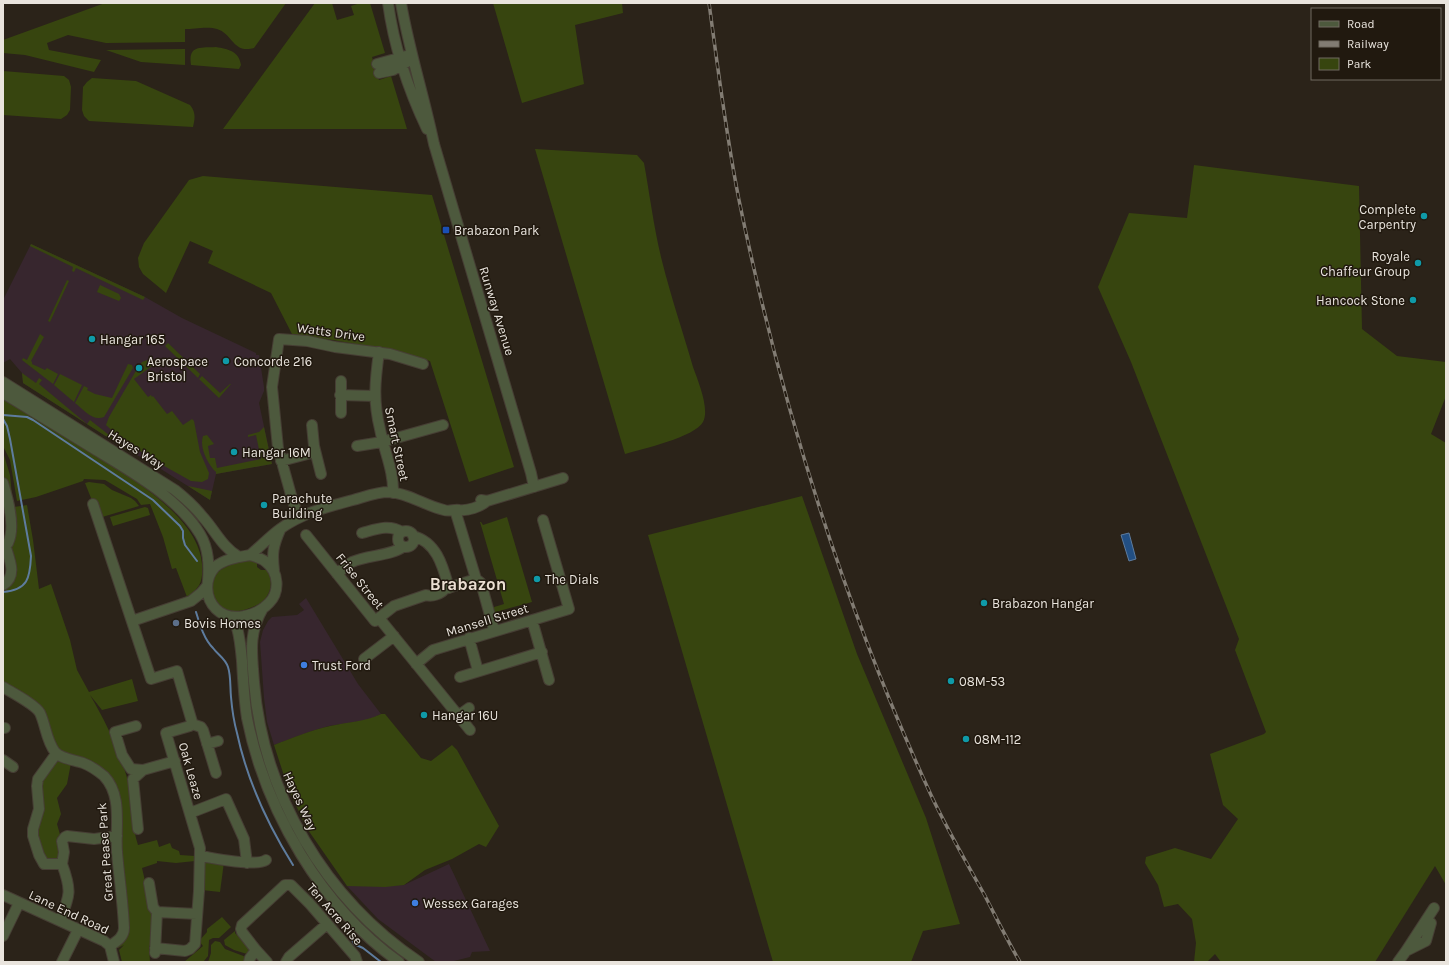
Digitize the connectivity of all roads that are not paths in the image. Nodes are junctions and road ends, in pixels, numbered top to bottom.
1 (388, 3) edge
2 (401, 3) edge
3 (413, 56) junction
4 (400, 62) junction
5 (378, 69) dead end
6 (434, 144) junction
7 (379, 352) junction
8 (423, 364) dead end
9 (341, 381) dead end
10 (3, 382) edge
11 (3, 392) edge
12 (340, 396) junction
13 (375, 396) junction
14 (341, 413) dead end
15 (312, 425) dead end
16 (443, 425) dead end
17 (382, 442) junction
18 (357, 446) dead end
19 (315, 452) junction
20 (281, 461) junction
21 (321, 474) dead end
22 (563, 478) dead end
23 (3, 482) edge
24 (534, 487) junction
25 (393, 493) junction
26 (93, 504) dead end
27 (456, 510) junction
28 (299, 517) junction
29 (543, 520) dead end
30 (281, 528) junction
31 (402, 532) junction
32 (362, 533) dead end
33 (306, 535) dead end
34 (413, 536) junction
35 (4, 545) edge
36 (403, 547) junction
37 (250, 555) junction
38 (239, 557) junction
39 (274, 573) junction
40 (337, 574) junction
41 (476, 579) junction
42 (208, 584) junction
43 (3, 585) edge
44 (449, 588) junction
45 (191, 601) junction
46 (214, 607) junction
47 (263, 608) junction
48 (228, 616) junction
49 (379, 618) junction
50 (532, 620) junction
51 (132, 621) junction
52 (494, 630) junction
53 (394, 636) junction
54 (469, 638) junction
55 (542, 652) junction
56 (364, 659) dead end
57 (416, 664) junction
58 (478, 671) junction
59 (460, 677) dead end
60 (549, 680) dead end
61 (3, 687) edge
62 (469, 708) dead end
63 (458, 716) junction
64 (192, 724) junction
65 (136, 726) dead end
66 (470, 730) dead end
67 (218, 741) dead end
68 (207, 744) junction
69 (56, 754) junction
70 (3, 760) edge
71 (175, 761) junction
72 (13, 767) dead end
73 (143, 770) junction
74 (216, 773) dead end
75 (190, 813) junction
76 (138, 829) dead end
77 (117, 836) junction
78 (200, 856) junction
79 (266, 860) dead end
80 (62, 864) junction
81 (249, 866) junction
82 (149, 883) dead end
83 (3, 896) edge
84 (19, 903) junction
85 (1434, 908) dead end
86 (157, 912) junction
87 (197, 914) junction
88 (60, 922) junction
89 (1431, 923) dead end
90 (326, 924) junction
91 (78, 930) junction
92 (3, 936) edge
93 (110, 946) junction
94 (256, 950) junction
95 (1406, 951) junction
96 (62, 962) edge
97 (114, 962) edge
98 (249, 962) edge
99 (267, 962) edge
100 (286, 962) edge
101 (357, 962) edge
102 (399, 962) edge
103 (419, 962) edge
104 (1398, 962) edge

1 - 4 street, Runway Avenue
2 - 3 street, Runway Avenue
3 - 4 street
3 - 6 street, Runway Avenue
4 - 5 street
4 - 6 street, Runway Avenue
6 - 24 street, Runway Avenue
7 - 8 street, Watts Drive
7 - 13 street, Smart Street
7 - 20 street, Watts Drive
9 - 12 street
10 - 38 street, Hayes Way
11 - 42 street, Hayes Way
12 - 13 street
12 - 14 street
13 - 17 street, Smart Street
15 - 19 street
16 - 17 street
17 - 18 street
17 - 25 street, Smart Street
19 - 20 street
19 - 21 street
20 - 28 street
22 - 24 street
23 - 35 street
24 - 27 street
25 - 27 street
25 - 28 street
26 - 51 street, Oak Leaze
27 - 41 street
28 - 30 street
29 - 50 street, Mansell Street
30 - 37 street
30 - 39 street
31 - 32 street
31 - 34 street
31 - 36 street
33 - 40 street, Frise Street
34 - 36 street
34 - 44 street
35 - 43 street
36 - 40 street
37 - 38 street
37 - 39 street
38 - 42 street
39 - 47 street
40 - 49 street, Frise Street
41 - 44 street
41 - 52 street
42 - 45 street
42 - 46 street
44 - 49 street
45 - 46 street
45 - 51 street
46 - 48 street
47 - 48 street
47 - 103 street, Hayes Way
48 - 102 street, Hayes Way
49 - 53 street, Frise Street
50 - 52 street, Mansell Street
50 - 55 street
51 - 64 street, Oak Leaze
52 - 54 street, Mansell Street
53 - 56 street
53 - 57 street, Frise Street
54 - 57 street, Mansell Street
54 - 58 street
55 - 58 street
55 - 60 street
57 - 63 street, Frise Street
58 - 59 street
61 - 69 street
62 - 63 street
63 - 66 street, Frise Street
64 - 68 street
64 - 71 street, Oak Leaze
65 - 73 street
67 - 68 street
68 - 74 street
69 - 77 street, Great Pease Park
69 - 80 street
70 - 72 street
71 - 73 street
71 - 75 street, Oak Leaze
73 - 76 street
75 - 78 street, Oak Leaze
75 - 81 street
77 - 80 street
77 - 93 street, Great Pease Park
78 - 81 street
78 - 87 street, Oak Leaze
79 - 81 street
80 - 88 street
82 - 86 street
83 - 84 street, Lane End Road
84 - 88 street, Lane End Road
84 - 92 street
85 - 95 street
86 - 87 street
86 - 87 street, Oak Leaze
88 - 91 street, Lane End Road
89 - 95 street
90 - 94 street, Ten Acre Rise
90 - 100 street
90 - 101 street, Ten Acre Rise
91 - 93 street, Lane End Road
91 - 96 street
93 - 97 street, Lane End Road
94 - 98 street
94 - 99 street
95 - 104 street

